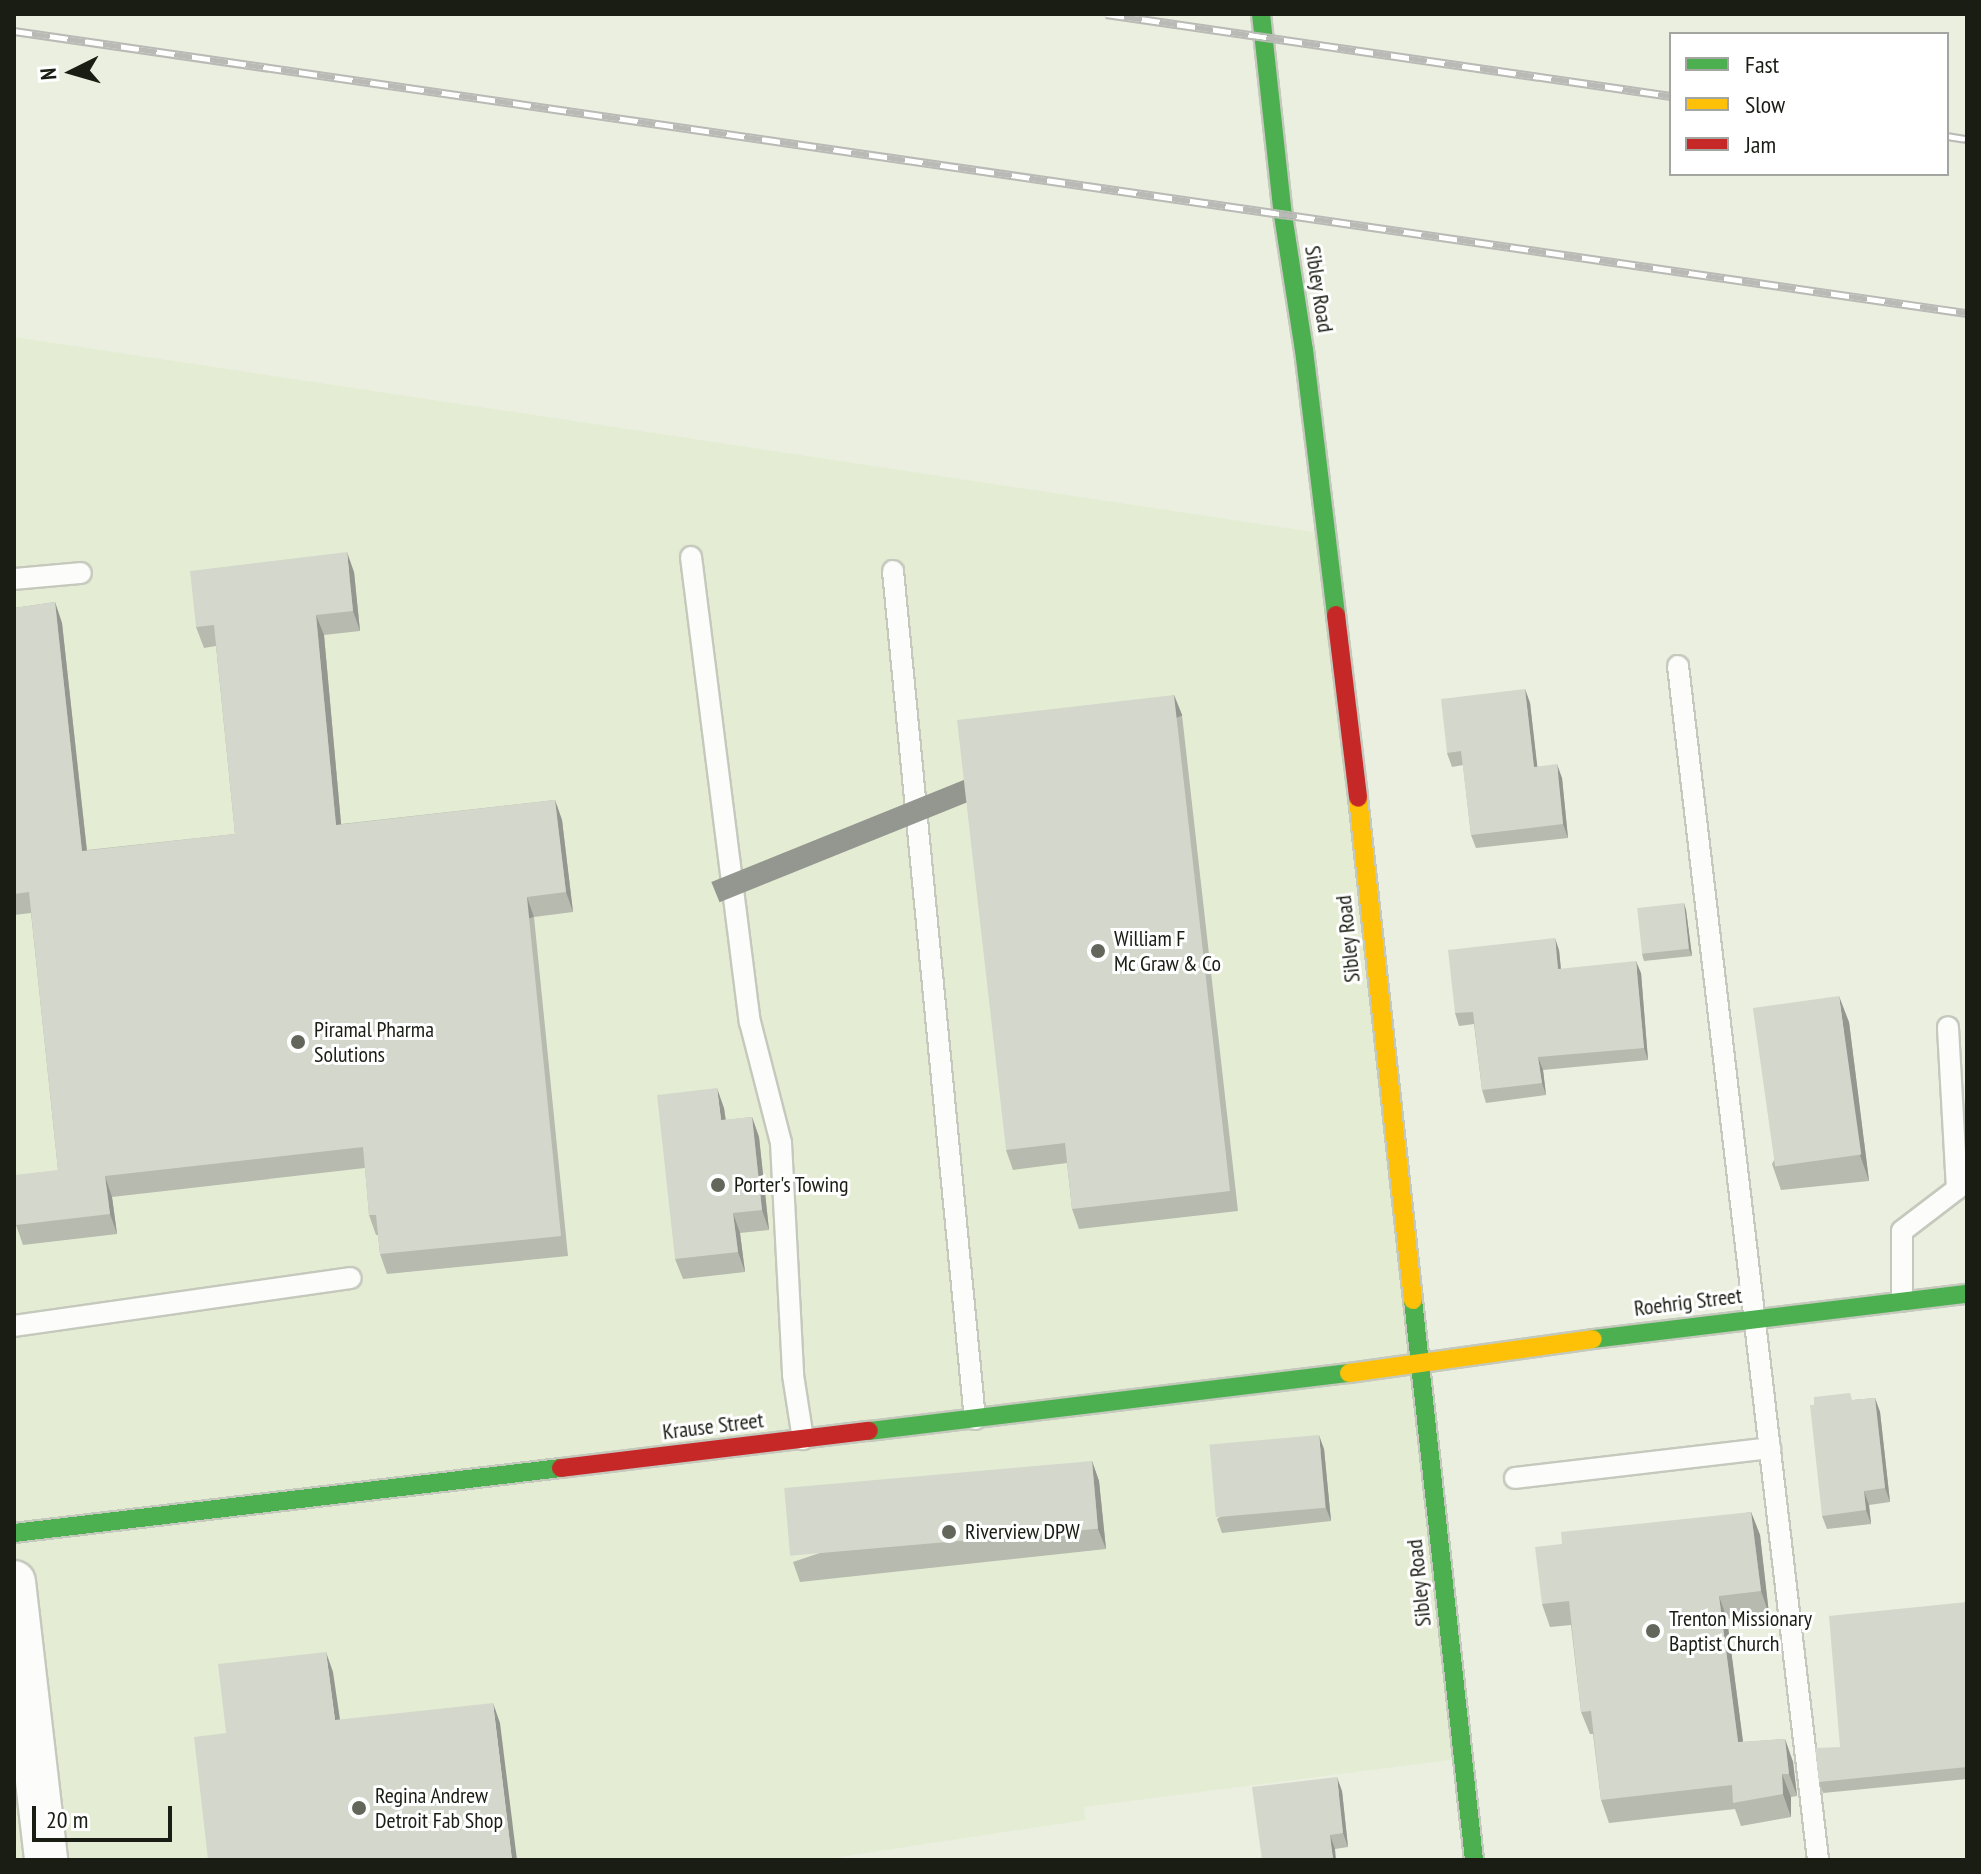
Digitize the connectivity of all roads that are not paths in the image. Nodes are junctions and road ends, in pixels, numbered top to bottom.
1 (1261, 14) edge
2 (691, 557) dead end
3 (893, 571) dead end
4 (81, 573) dead end
5 (14, 579) edge
6 (1678, 666) dead end
7 (1948, 1027) dead end
8 (351, 1278) dead end
9 (1967, 1294) edge
10 (1902, 1301) junction
11 (1755, 1317) junction
12 (14, 1326) edge
13 (1417, 1366) junction
14 (975, 1419) junction
15 (803, 1439) junction
16 (1770, 1448) junction
17 (1515, 1478) dead end
18 (14, 1533) edge
19 (14, 1582) edge
20 (46, 1860) edge
21 (1474, 1860) edge
22 (1818, 1860) edge

1 - 13 street, Sibley Road
2 - 15 lane
3 - 14 lane
4 - 5 lane
6 - 11 lane
7 - 10 lane
8 - 12 lane
9 - 10 street, Roehrig Street
10 - 11 street, Roehrig Street
11 - 13 street, Roehrig Street
11 - 16 lane
13 - 14 street, Krause Street
13 - 21 street, Sibley Road
14 - 15 street, Krause Street
15 - 18 street, Krause Street
16 - 17 lane
16 - 22 lane
19 - 20 street

